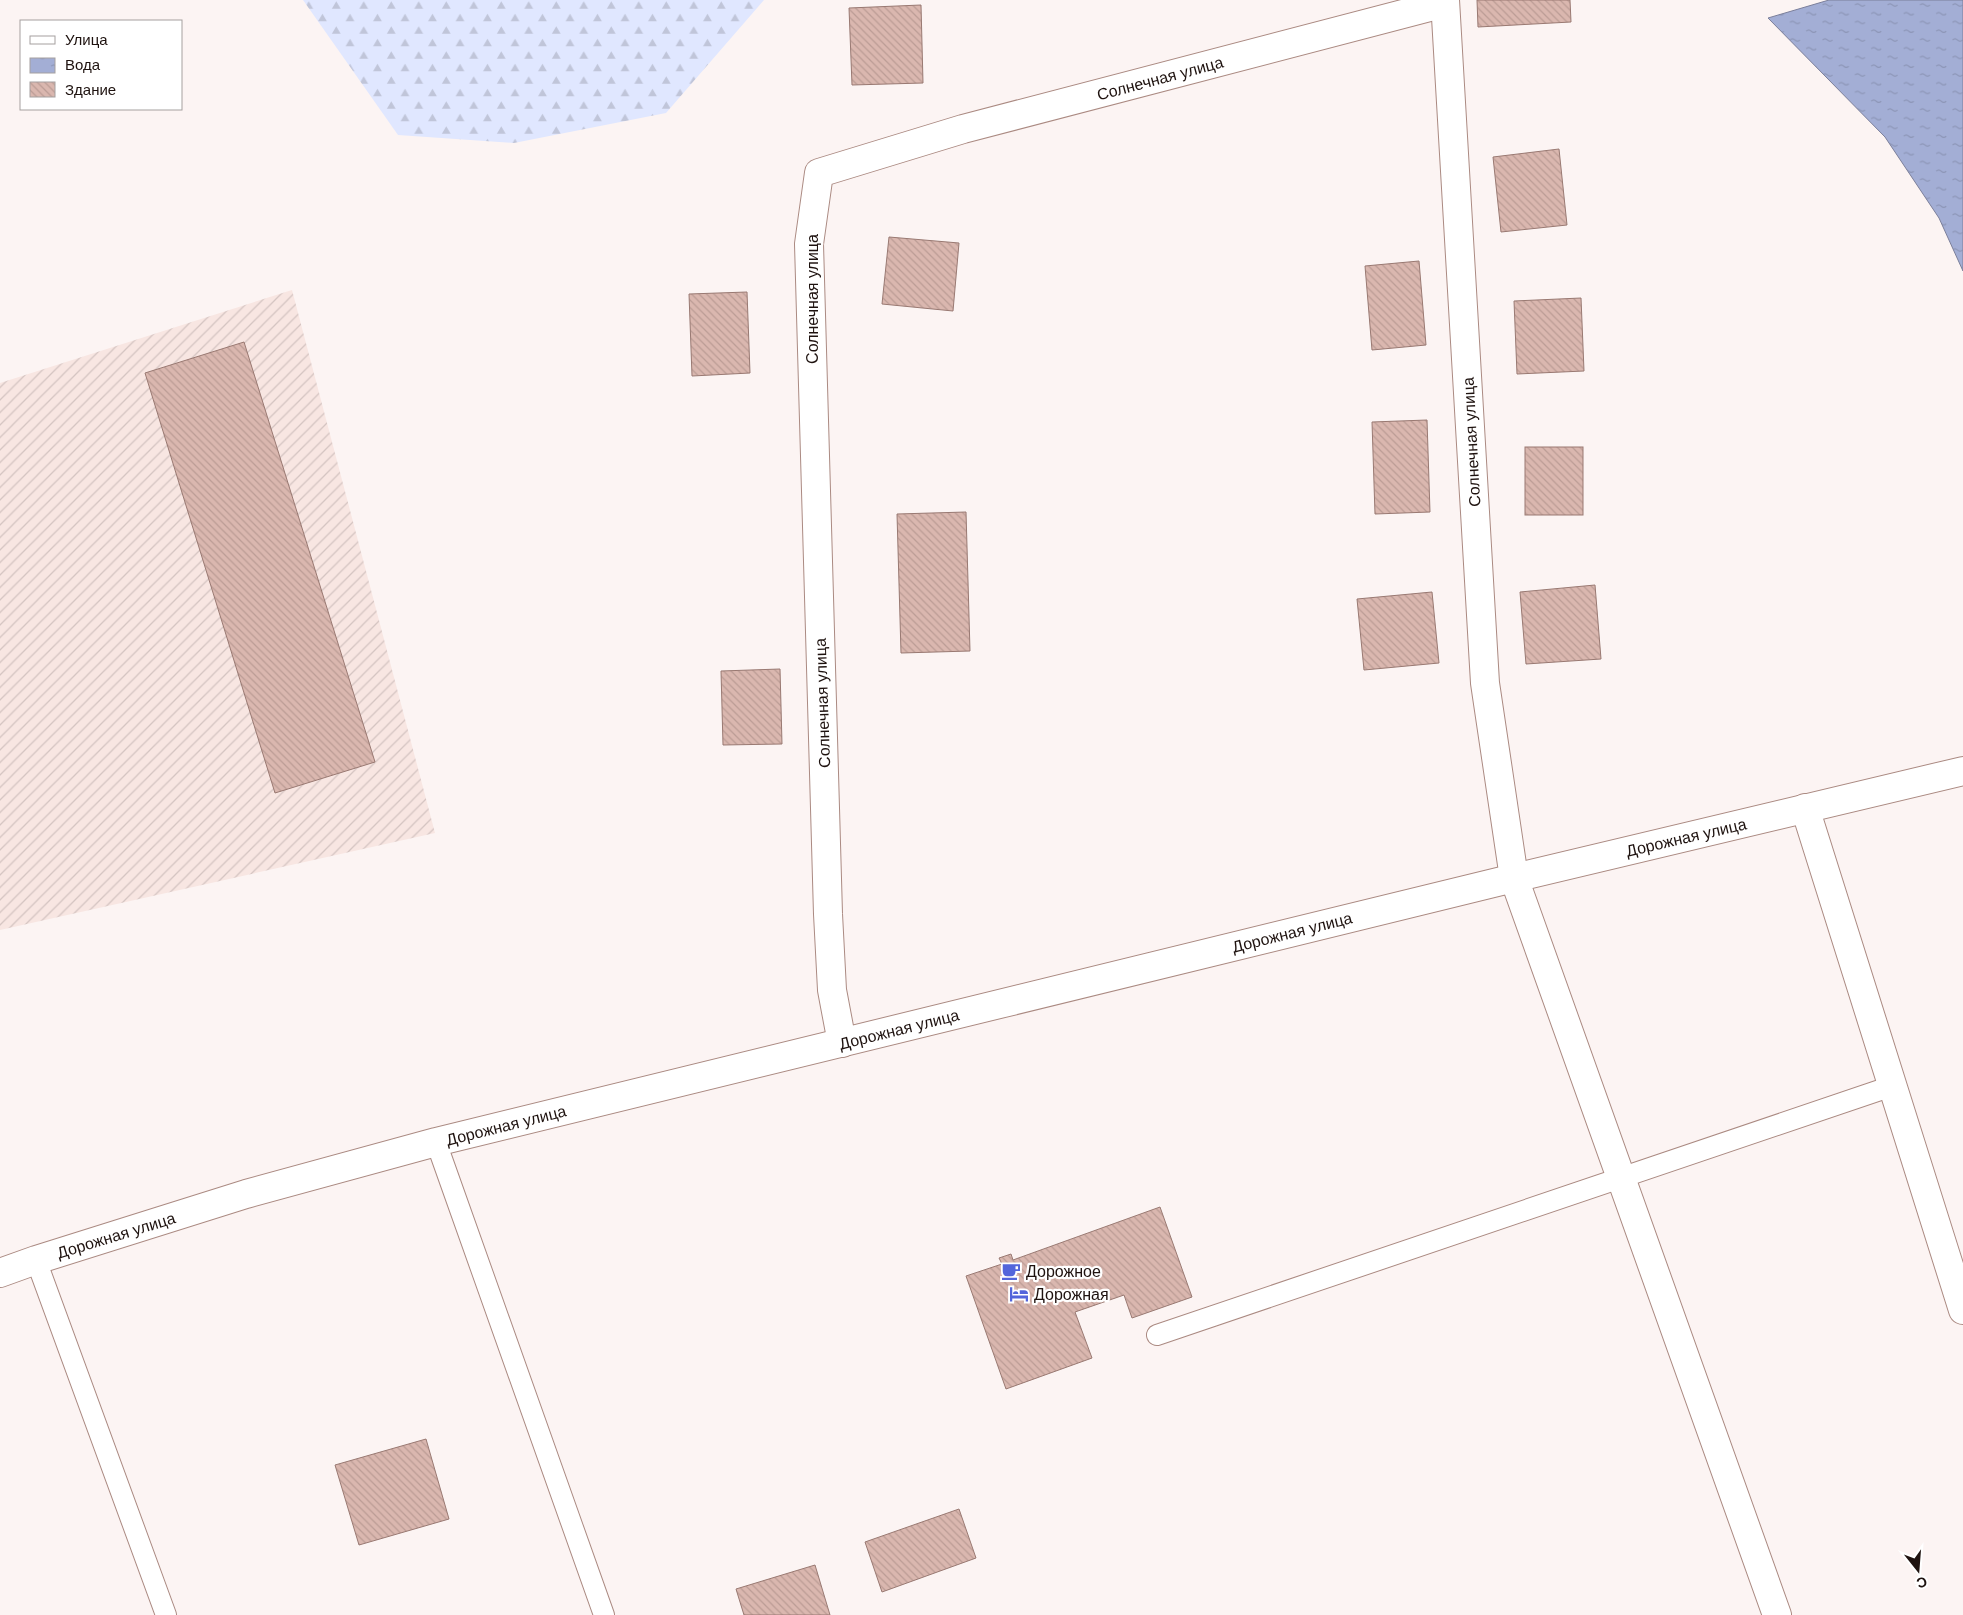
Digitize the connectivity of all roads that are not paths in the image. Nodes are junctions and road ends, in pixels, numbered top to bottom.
1 (1445, 2) edge
2 (1963, 771) edge
3 (1805, 808) junction
4 (1514, 878) junction
5 (842, 1043) junction
6 (1892, 1086) junction
7 (436, 1142) junction
8 (1622, 1178) junction
9 (36, 1260) junction
10 (0, 1273) edge
11 (1963, 1310) edge
12 (1157, 1335) dead end
13 (166, 1615) edge
14 (604, 1615) edge
15 (1777, 1615) edge

1 - 4 main road, Солнечная улица
1 - 5 main road, Солнечная улица
2 - 3 main road, Дорожная улица
3 - 4 main road, Дорожная улица
3 - 6 main road
4 - 5 main road, Дорожная улица
4 - 8 main road, Солнечная улица
5 - 7 main road, Дорожная улица
6 - 8 lane
6 - 11 main road
7 - 9 main road, Дорожная улица
7 - 14 lane
8 - 12 lane
8 - 15 main road, Солнечная улица
9 - 10 main road, Дорожная улица
9 - 13 lane

